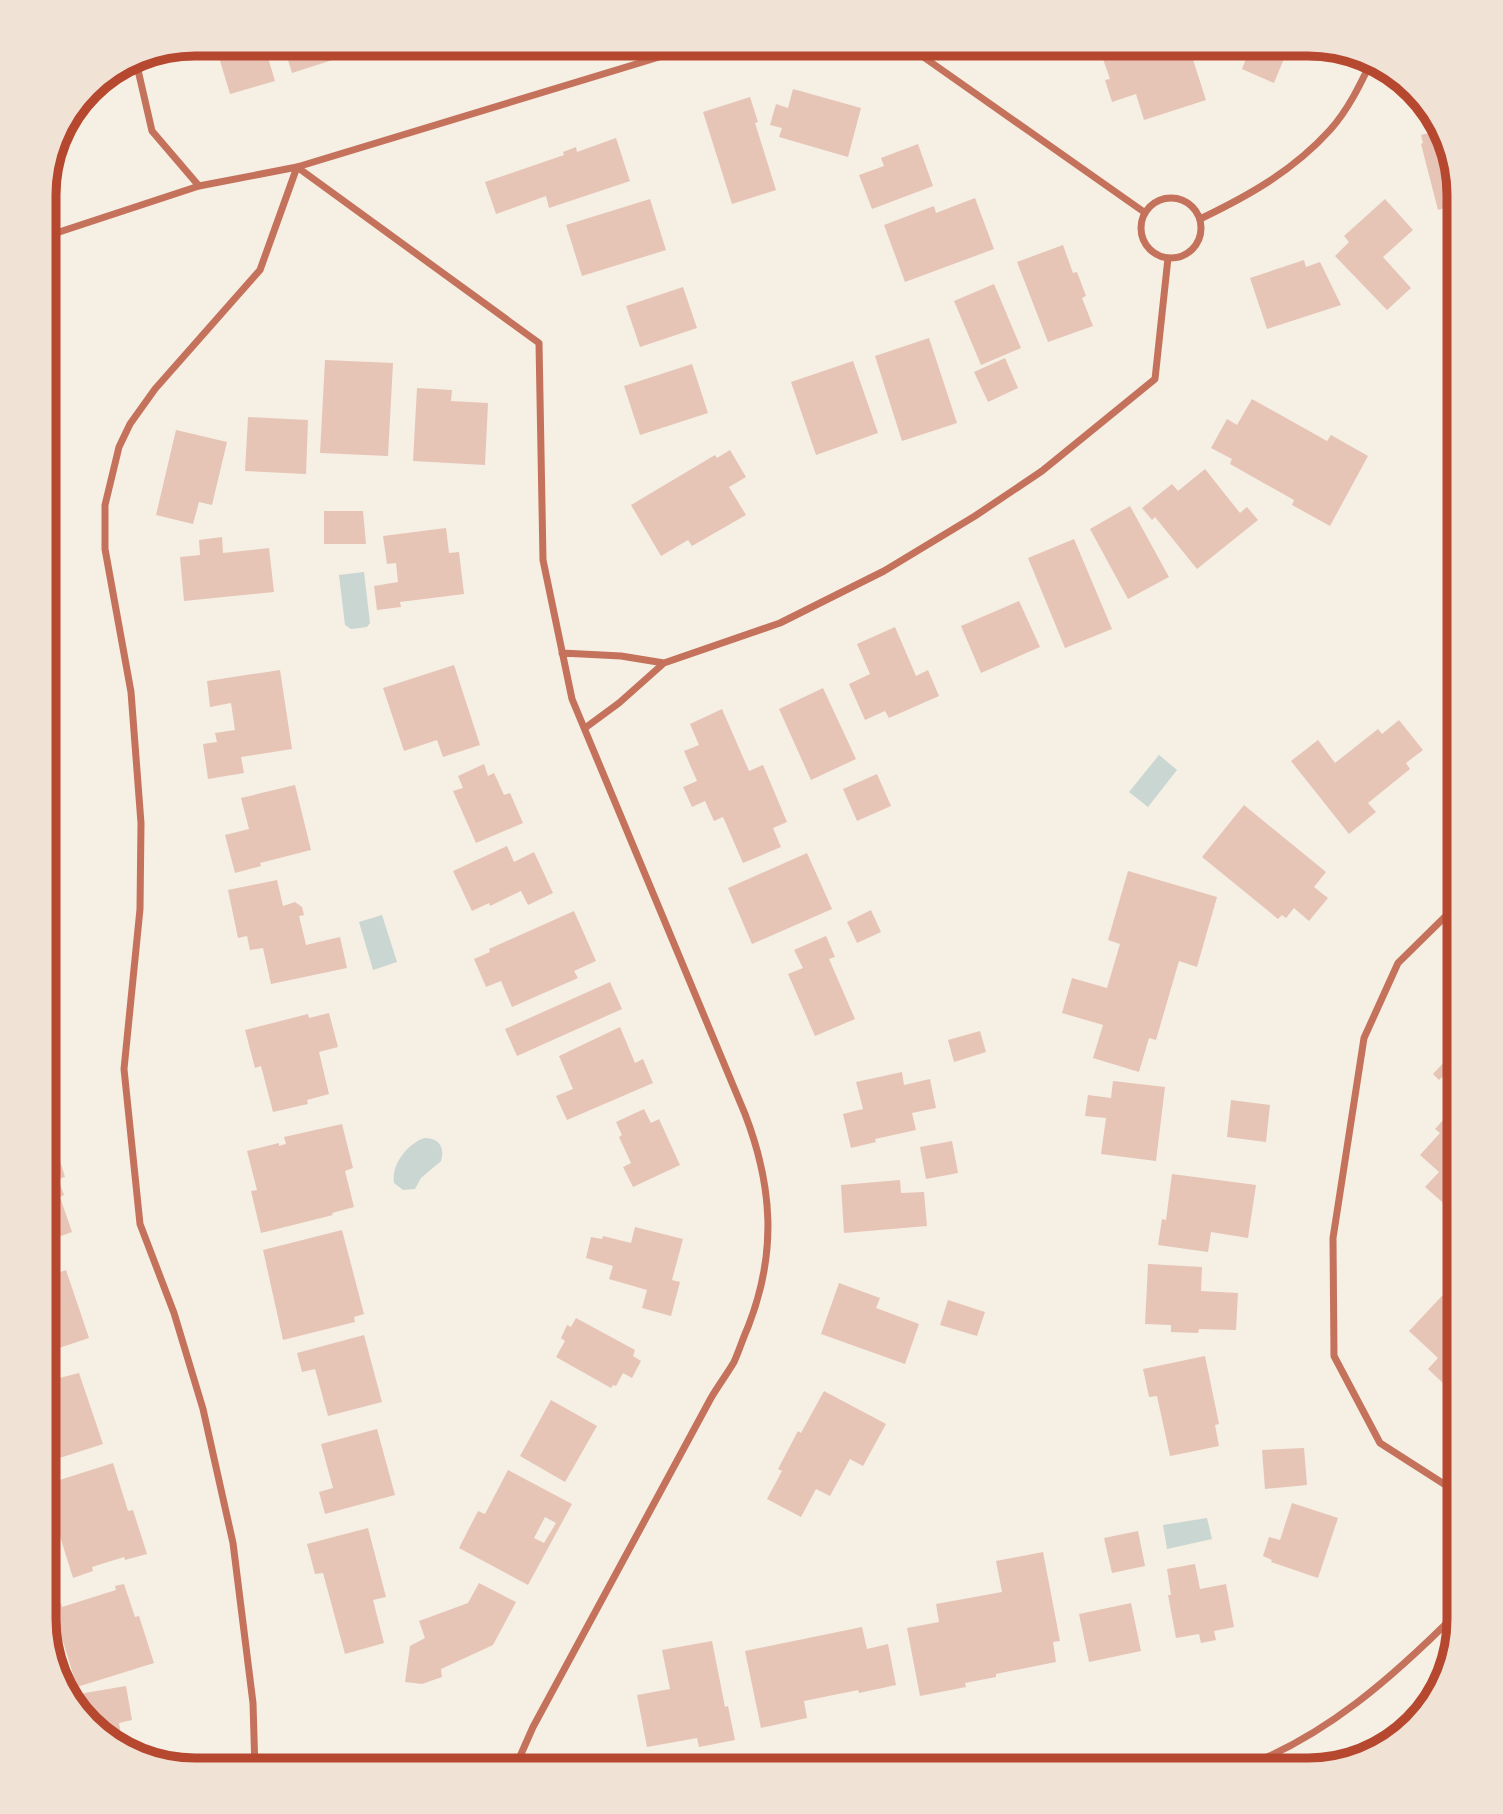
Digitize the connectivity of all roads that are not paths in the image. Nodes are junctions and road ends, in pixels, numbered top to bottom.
1 (662, 56) edge
2 (922, 56) edge
3 (138, 69) edge
4 (1367, 70) edge
5 (297, 167) junction
6 (200, 186) junction
7 (1144, 212) junction
8 (1200, 219) junction
9 (56, 233) edge
10 (1168, 258) junction
11 (562, 653) junction
12 (664, 663) junction
13 (585, 728) junction
14 (1447, 915) edge
15 (1447, 1485) edge
16 (1447, 1623) edge
17 (255, 1758) edge
18 (520, 1758) edge
19 (1266, 1758) edge

1 - 5 street
2 - 7 street
3 - 6 street
4 - 8 street
5 - 6 street
5 - 11 street
5 - 17 street
6 - 9 street
7 - 8 street
7 - 10 street
8 - 10 street
10 - 12 street
11 - 12 street
11 - 13 street
12 - 13 street
13 - 18 street
14 - 15 street
16 - 19 street

